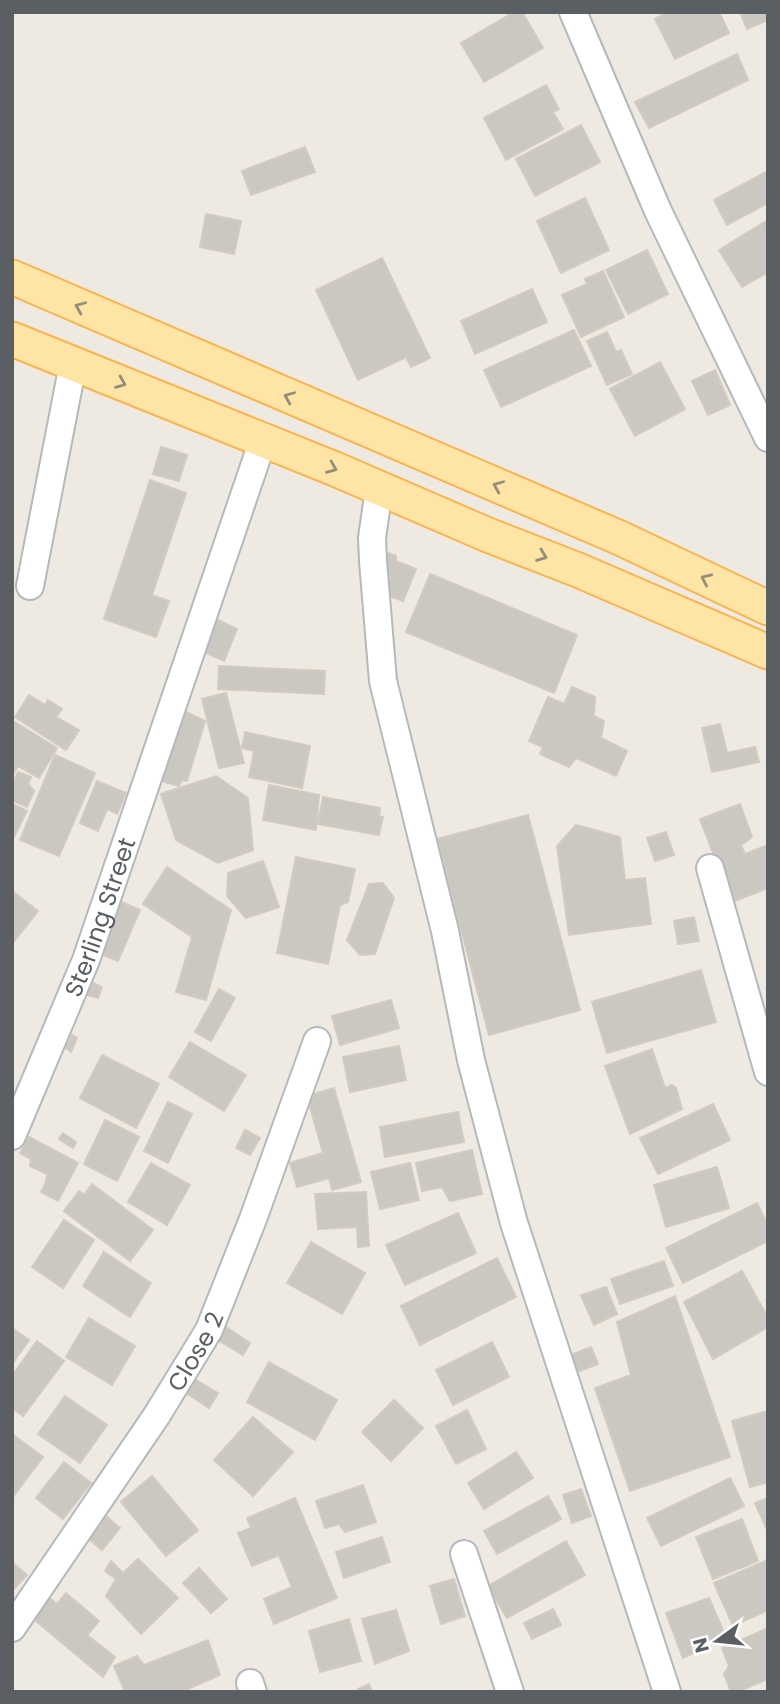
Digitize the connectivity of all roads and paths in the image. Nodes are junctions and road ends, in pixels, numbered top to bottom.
1 (573, 12) edge
2 (12, 278) edge
3 (12, 339) edge
4 (73, 364) junction
5 (768, 438) edge
6 (263, 440) junction
7 (379, 489) junction
8 (30, 586) dead end
9 (768, 608) edge
10 (768, 652) edge
11 (710, 868) dead end
12 (317, 1041) dead end
13 (768, 1072) edge
14 (12, 1136) edge
15 (464, 1554) dead end
16 (12, 1628) edge
17 (510, 1692) edge
18 (667, 1692) edge

1 - 5 street
9 -> 2 main road
3 - 4 main road
4 -> 6 main road
4 - 8 street
6 -> 7 main road
6 - 14 street, Sterling Street
7 -> 10 main road
7 - 18 street
11 - 13 street
12 - 16 street, Close 2
15 - 17 street

